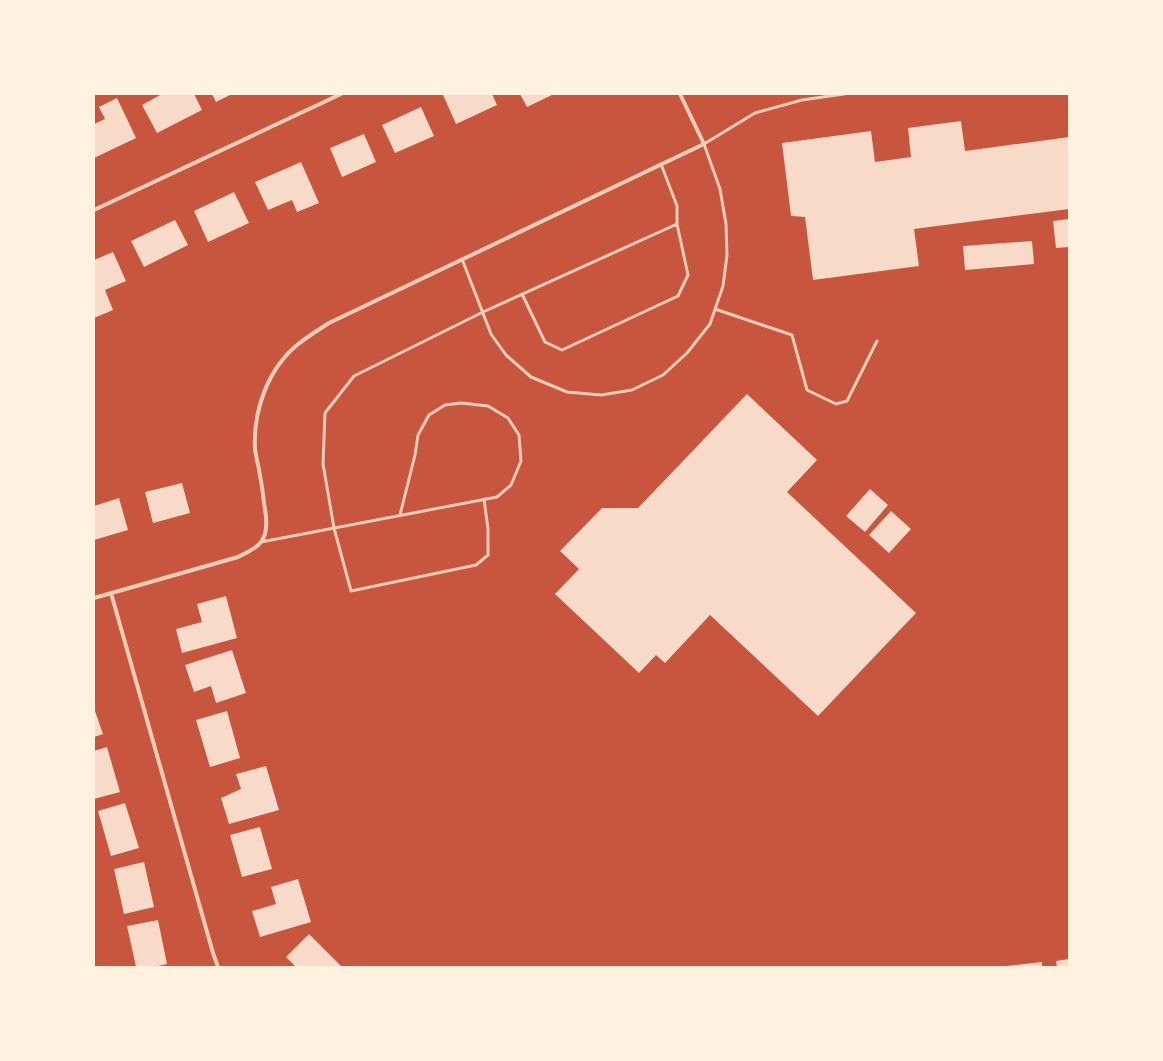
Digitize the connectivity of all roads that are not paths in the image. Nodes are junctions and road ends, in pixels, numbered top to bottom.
1 (341, 94) edge
2 (680, 94) edge
3 (844, 94) edge
4 (704, 144) junction
5 (661, 164) junction
6 (94, 210) edge
7 (676, 224) junction
8 (462, 259) junction
9 (522, 294) junction
10 (715, 309) junction
11 (483, 312) junction
12 (878, 341) dead end
13 (484, 499) junction
14 (400, 515) junction
15 (334, 528) junction
16 (261, 542) junction
17 (111, 593) junction
18 (94, 598) edge
19 (218, 967) edge

1 - 6 street
2 - 4 street
3 - 4 lane
4 - 5 street
4 - 10 lane
5 - 7 lane
5 - 8 street
7 - 9 lane
7 - 9 lane
8 - 11 lane
8 - 16 street
9 - 11 lane
10 - 11 lane
10 - 12 lane
11 - 15 lane
13 - 14 lane
13 - 14 lane
13 - 15 lane
14 - 15 lane
15 - 16 lane
16 - 17 street
17 - 18 street
17 - 19 street

